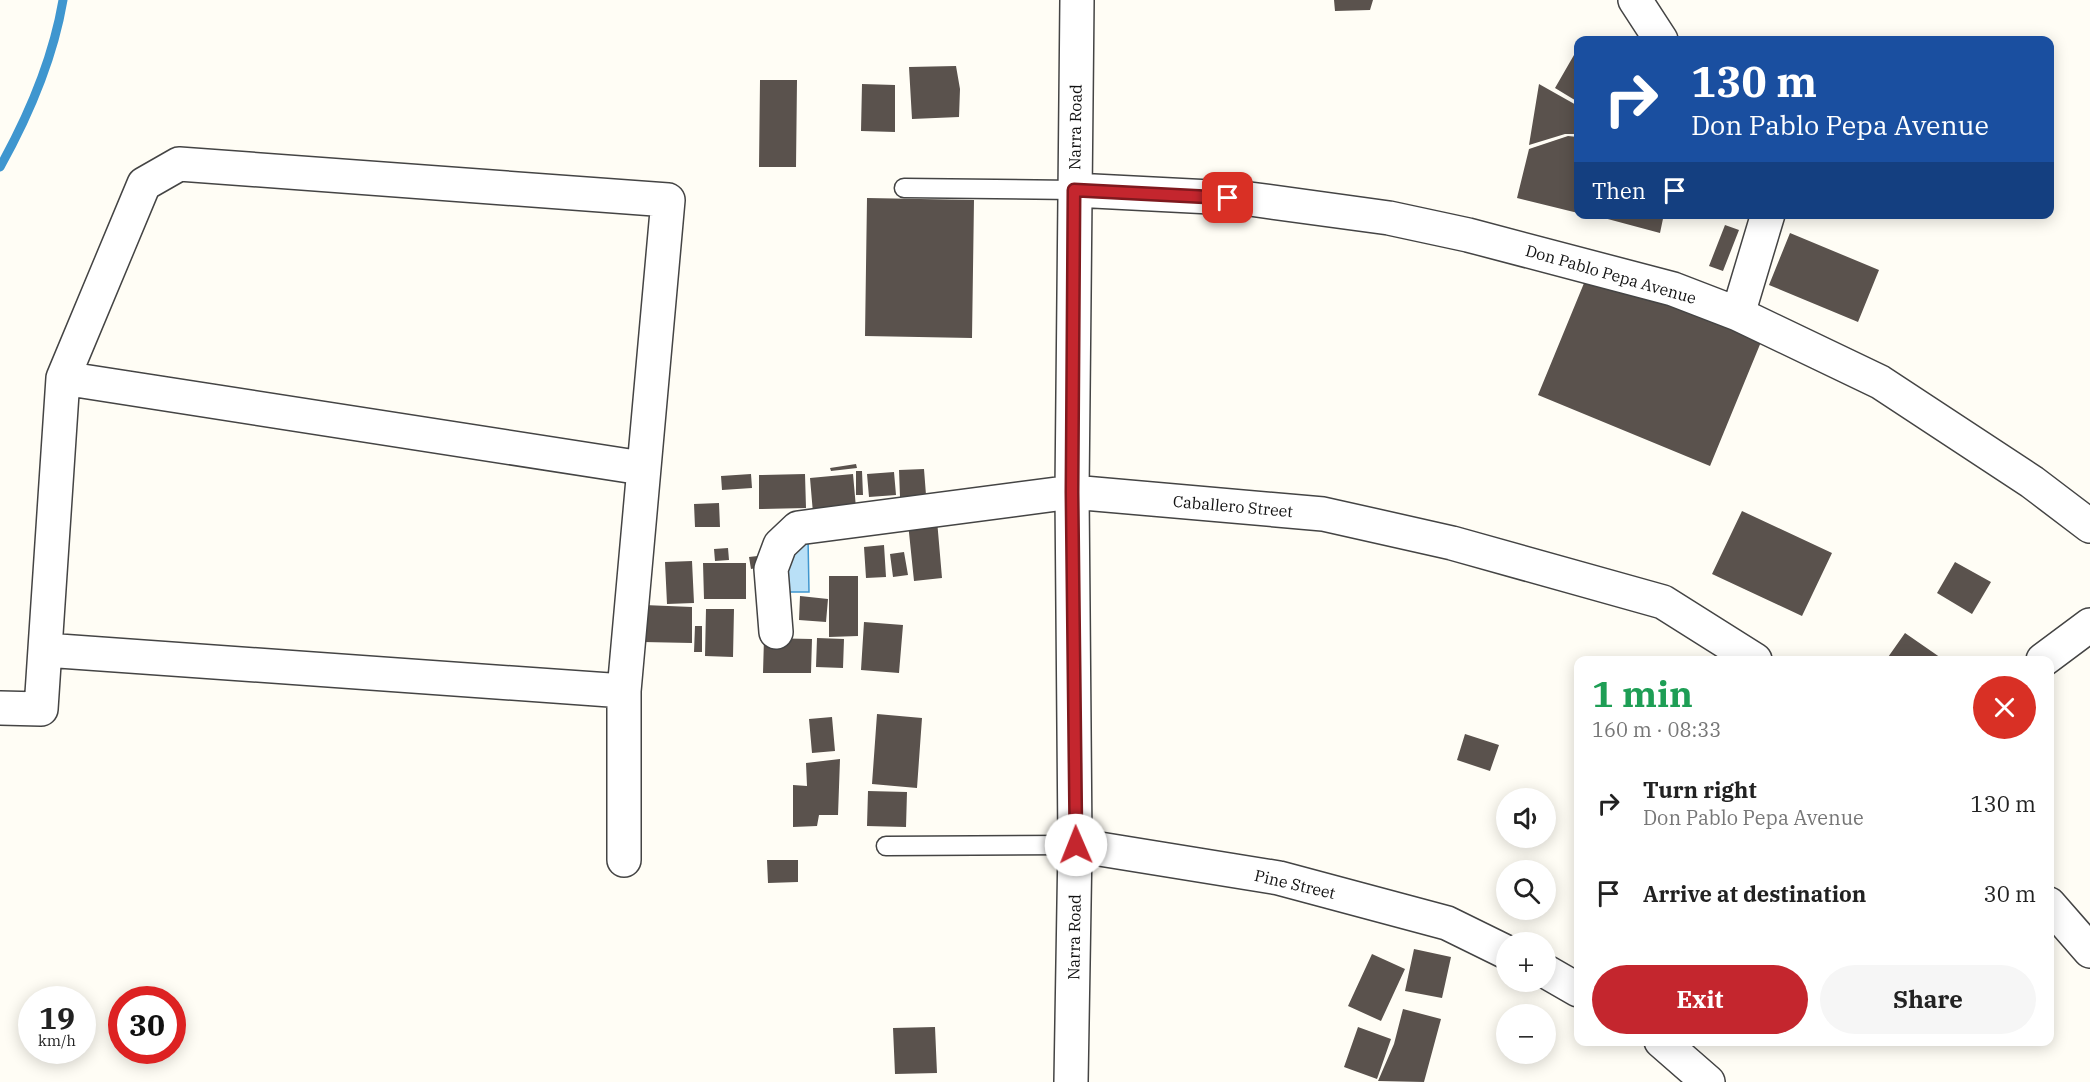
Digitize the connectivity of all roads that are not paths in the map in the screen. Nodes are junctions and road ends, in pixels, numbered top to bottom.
1 (1077, 0) edge
2 (1635, 0) edge
3 (1658, 36) edge
4 (904, 188) dead end
5 (1074, 190) junction
6 (1766, 219) edge
7 (1738, 314) junction
8 (63, 378) junction
9 (642, 468) junction
10 (1072, 492) junction
11 (2090, 526) edge
12 (2090, 625) edge
13 (776, 632) dead end
14 (45, 650) junction
15 (1749, 656) edge
16 (2048, 656) edge
17 (624, 691) junction
18 (0, 708) edge
19 (1076, 845) junction
20 (886, 846) dead end
21 (624, 860) dead end
22 (2054, 910) edge
23 (1496, 947) edge
24 (2090, 951) edge
25 (1556, 977) edge
26 (1574, 988) edge
27 (1667, 1046) edge
28 (1071, 1082) edge
29 (1708, 1082) edge

1 - 5 street, Narra Road
2 - 3 street
4 - 5 lane
5 - 7 street, Don Pablo Pepa Avenue
5 - 10 street, Narra Road
6 - 7 street
7 - 11 street, Don Pablo Pepa Avenue
8 - 9 street
8 - 9 street
8 - 14 street
9 - 17 street
10 - 13 street, Caballero Street
10 - 15 street, Caballero Street
10 - 19 street, Narra Road
12 - 16 street
14 - 17 street
14 - 18 street
17 - 21 street
19 - 20 lane
19 - 23 street, Pine Street
19 - 28 street, Narra Road
22 - 24 street
25 - 26 street
27 - 29 street

